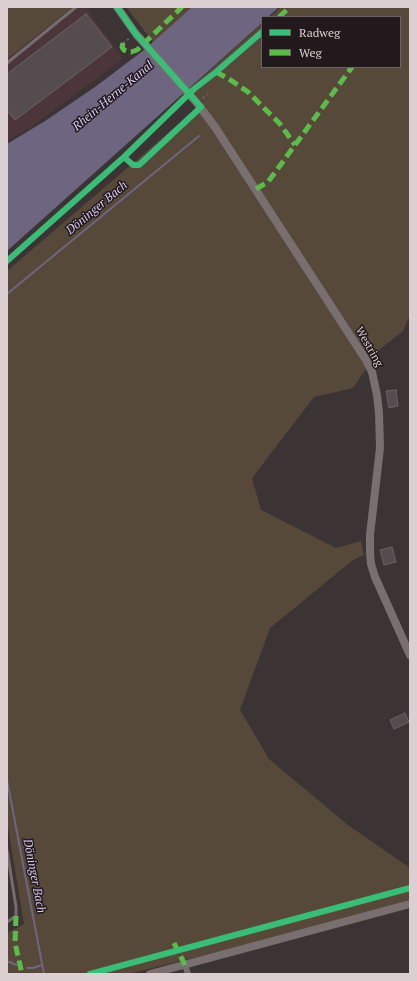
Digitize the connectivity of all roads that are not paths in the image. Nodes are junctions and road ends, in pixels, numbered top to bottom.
1 (76, 7) edge
2 (117, 7) edge
3 (7, 63) edge
4 (410, 655) edge
5 (7, 850) edge
6 (410, 904) edge
7 (7, 922) edge
8 (184, 965) junction
9 (150, 974) edge
10 (188, 974) edge

1 - 3 lane
2 - 4 main road, Westring
5 - 7 lane
6 - 8 main road
8 - 9 main road
8 - 10 street

